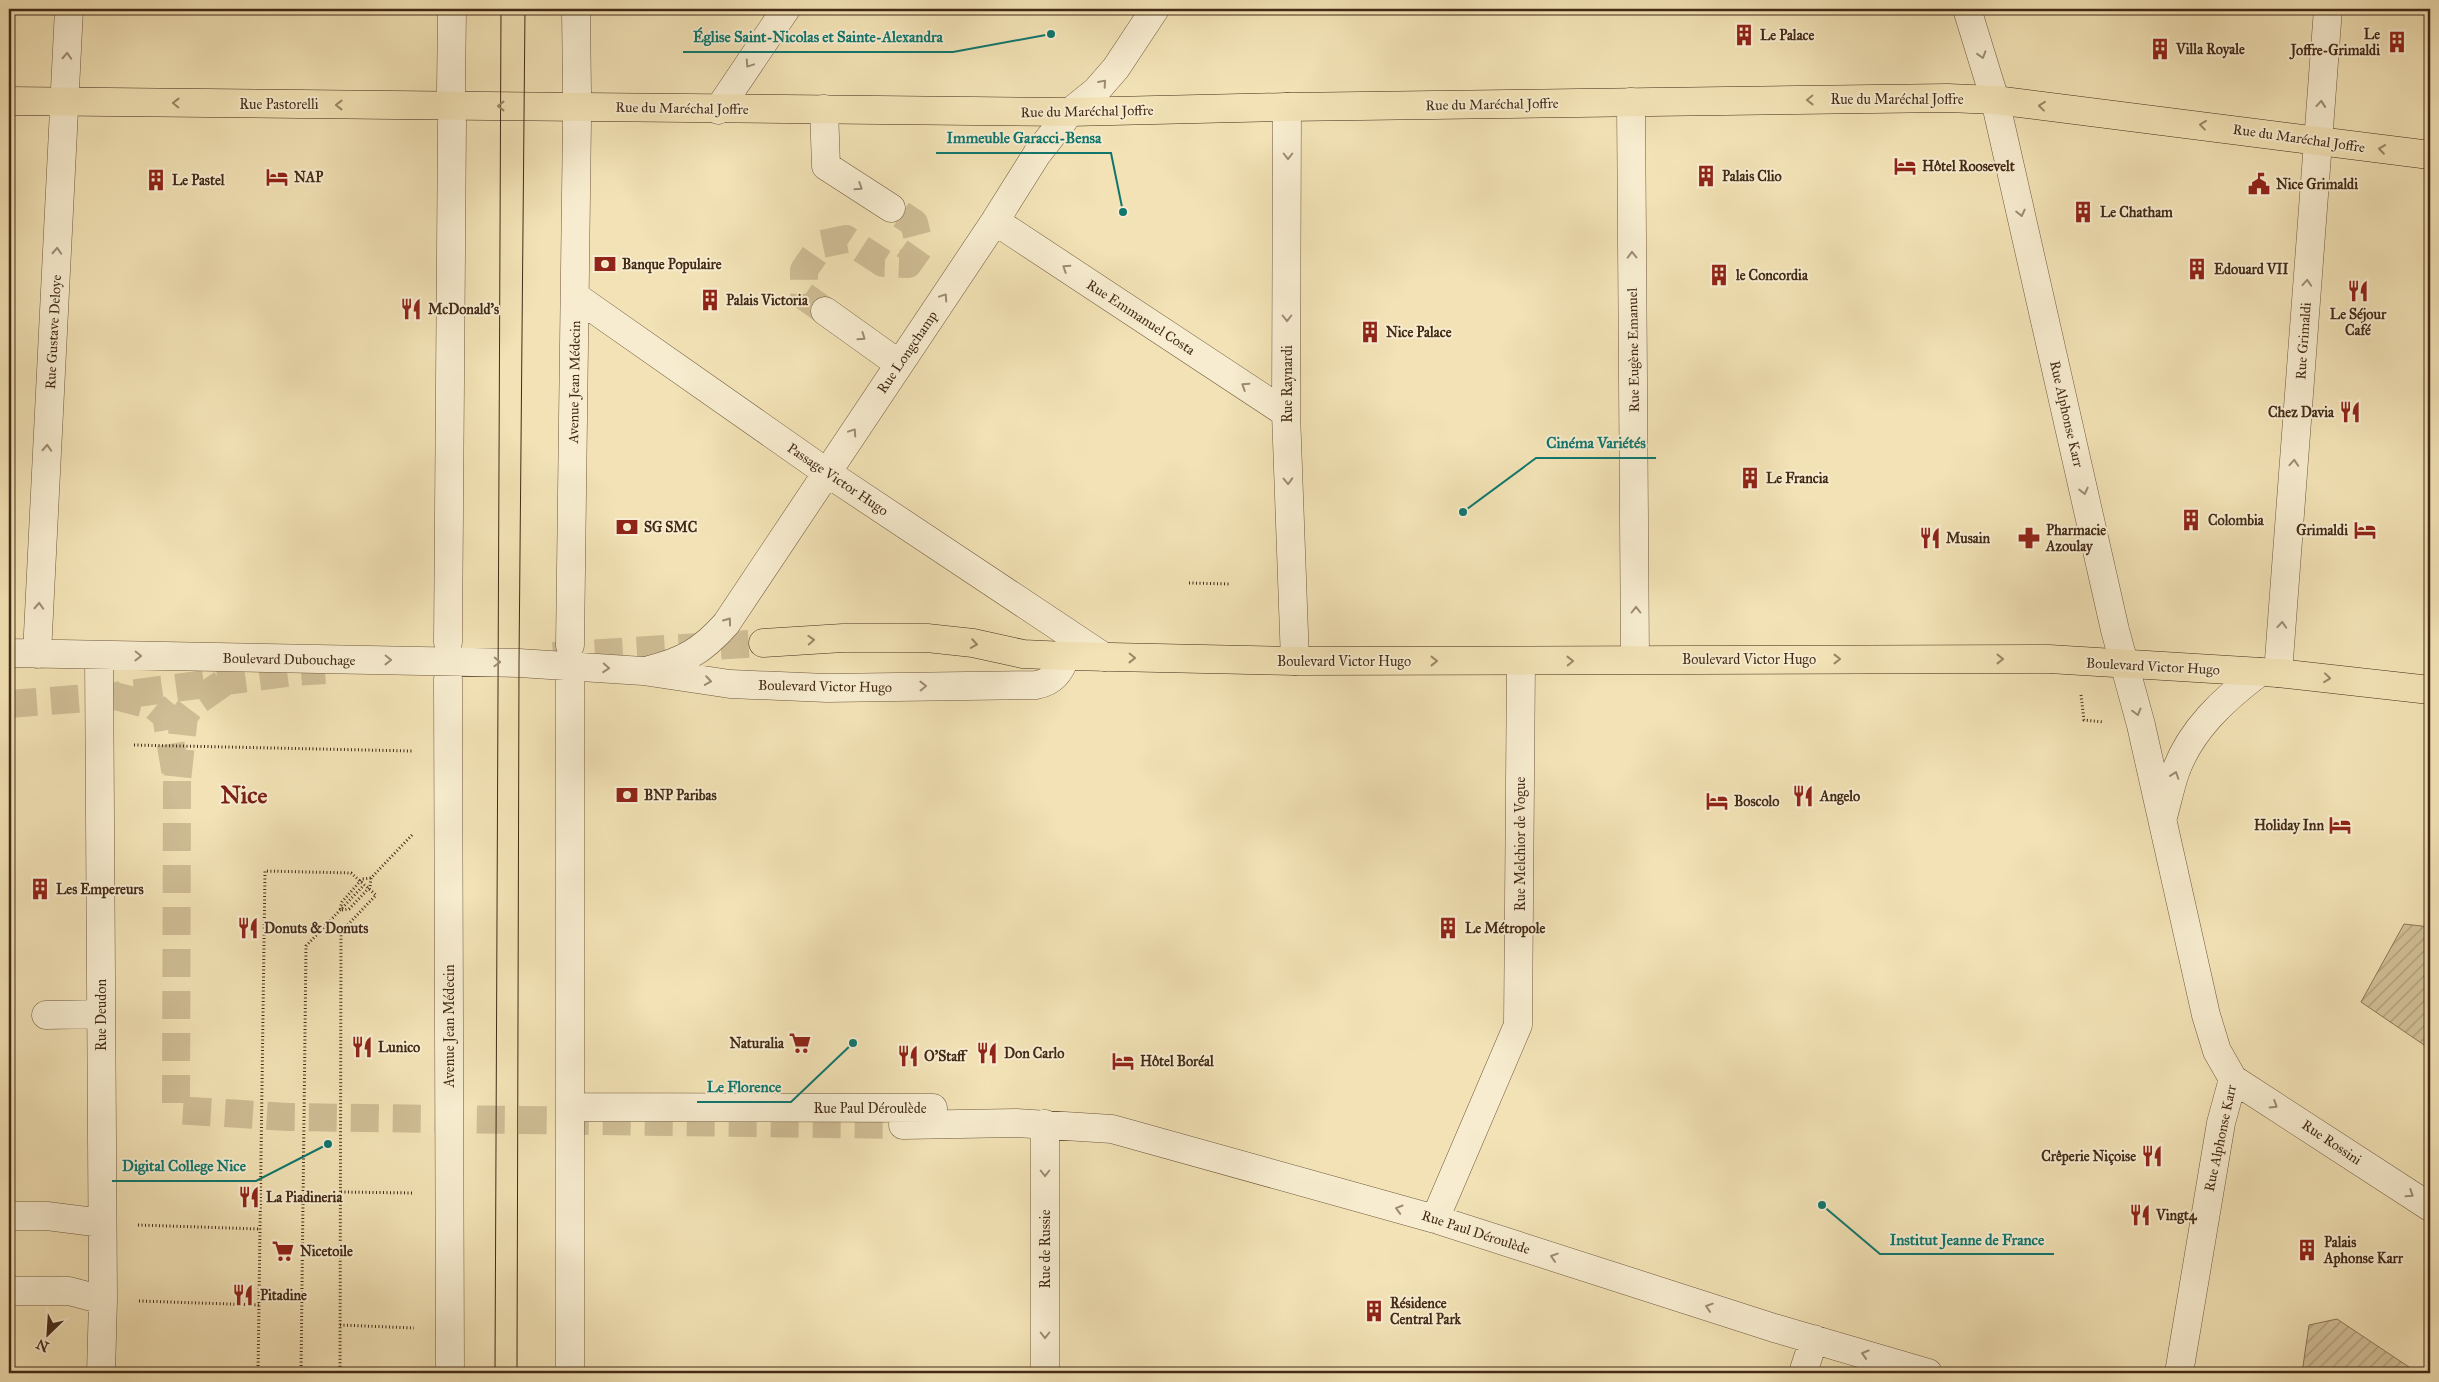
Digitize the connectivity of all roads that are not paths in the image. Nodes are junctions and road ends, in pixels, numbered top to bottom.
1 (69, 9) edge
2 (452, 9) edge
3 (576, 9) edge
4 (786, 9) edge
5 (1154, 9) edge
6 (1967, 9) edge
7 (2328, 9) edge
8 (451, 92) dead end
9 (1995, 100) junction
10 (9, 102) edge
11 (64, 102) junction
12 (1631, 102) junction
13 (550, 106) joint
14 (1287, 107) junction
15 (824, 109) junction
16 (718, 110) junction
17 (1070, 112) junction
18 (452, 122) dead end
19 (2318, 140) junction
20 (2430, 155) edge
21 (891, 208) tunnel mouth
22 (995, 221) junction
23 (575, 296) junction
24 (825, 311) tunnel mouth
25 (899, 364) junction
26 (1286, 413) junction
27 (826, 472) junction
28 (448, 642) dead end
29 (763, 643) tunnel mouth
30 (9, 654) edge
31 (37, 654) junction
32 (99, 656) junction
33 (1066, 656) junction
34 (1104, 657) junction
35 (1635, 659) junction
36 (1295, 661) junction
37 (1521, 662) junction
38 (570, 664) junction
39 (2125, 665) junction
40 (643, 671) junction
41 (2269, 673) junction
42 (448, 679) dead end
43 (2430, 690) edge
44 (2162, 821) junction
45 (101, 1014) junction
46 (46, 1015) dead end
47 (2233, 1079) junction
48 (570, 1107) junction
49 (1016, 1123) junction
50 (1045, 1124) junction
51 (903, 1126) tunnel mouth
52 (2430, 1207) edge
53 (9, 1216) edge
54 (1435, 1219) junction
55 (102, 1223) junction
56 (9, 1291) edge
57 (103, 1300) junction
58 (1814, 1339) junction
59 (101, 1373) edge
60 (450, 1373) edge
61 (570, 1373) edge
62 (1045, 1373) edge
63 (1803, 1373) edge
64 (1928, 1373) edge
65 (2179, 1373) edge

11 -> 1 street, Rue Gustave Deloye
2 - 8 street
3 - 23 street, Avenue Jean Médecin
4 -> 16 street
17 -> 5 street, Rue Longchamp
6 -> 9 street, Rue Alphonse Karr
19 -> 7 street, Rue Grimaldi
9 -> 12 main road, Rue du Maréchal Joffre
19 -> 9 main road, Rue du Maréchal Joffre
9 -> 39 street, Rue Alphonse Karr
10 - 11 main road, Rue Pastorelli
13 -> 11 main road, Rue Pastorelli
31 -> 11 street, Rue Gustave Deloye
12 - 14 main road, Rue du Maréchal Joffre
35 -> 12 street, Rue Eugène Emanuel
13 - 16 main road, Rue du Maréchal Joffre
14 - 17 main road, Rue du Maréchal Joffre
14 -> 26 street, Rue Raynardi
15 - 16 main road, Rue du Maréchal Joffre
15 - 17 main road, Rue du Maréchal Joffre
15 -> 21 street
17 - 22 street, Rue Longchamp
18 - 28 street
20 -> 19 main road, Rue du Maréchal Joffre
41 -> 19 street, Rue Grimaldi
25 -> 22 street, Rue Longchamp
26 -> 22 street, Rue Emmanuel Costa
23 - 27 street, Passage Victor Hugo
23 - 38 street, Avenue Jean Médecin
24 -> 25 street
27 -> 25 street, Rue Longchamp
26 -> 36 street, Rue Raynardi
27 - 34 street, Passage Victor Hugo
40 -> 27 street, Rue Longchamp
29 -> 33 main road, Boulevard Victor Hugo
30 - 31 street, Boulevard Dubouchage
31 - 32 street, Boulevard Dubouchage
32 -> 38 street, Boulevard Dubouchage
32 - 45 street, Rue Deudon
33 - 34 main road, Boulevard Victor Hugo
40 -> 33 street, Boulevard Victor Hugo
34 -> 36 main road, Boulevard Victor Hugo
37 -> 35 main road, Boulevard Victor Hugo
35 -> 39 main road, Boulevard Victor Hugo
36 -> 37 main road, Boulevard Victor Hugo
37 - 54 street, Rue Melchior de Vogue
38 -> 40 street, Boulevard Victor Hugo
38 - 48 street, Avenue Jean Médecin
39 - 41 main road, Boulevard Victor Hugo
39 -> 44 street, Rue Alphonse Karr
41 -> 43 main road, Boulevard Victor Hugo
44 -> 41 street, Rue Alphonse Karr
42 - 60 street, Avenue Jean Médecin
44 - 47 street, Rue Alphonse Karr
45 - 46 street
45 - 55 street, Rue Deudon
47 -> 52 street, Rue Rossini
47 - 65 street, Rue Alphonse Karr
48 - 49 street, Rue Paul Déroulède
48 - 61 street, Avenue Jean Médecin
49 - 50 street, Rue Paul Déroulède
49 - 51 street, Rue Paul Déroulède
54 -> 50 street, Rue Paul Déroulède
50 -> 62 street, Rue de Russie
53 - 55 street
58 -> 54 street, Rue Paul Déroulède
55 - 57 street, Rue Deudon
56 - 57 street
57 - 59 street, Rue Deudon
58 - 63 street
64 -> 58 street, Rue Paul Déroulède

